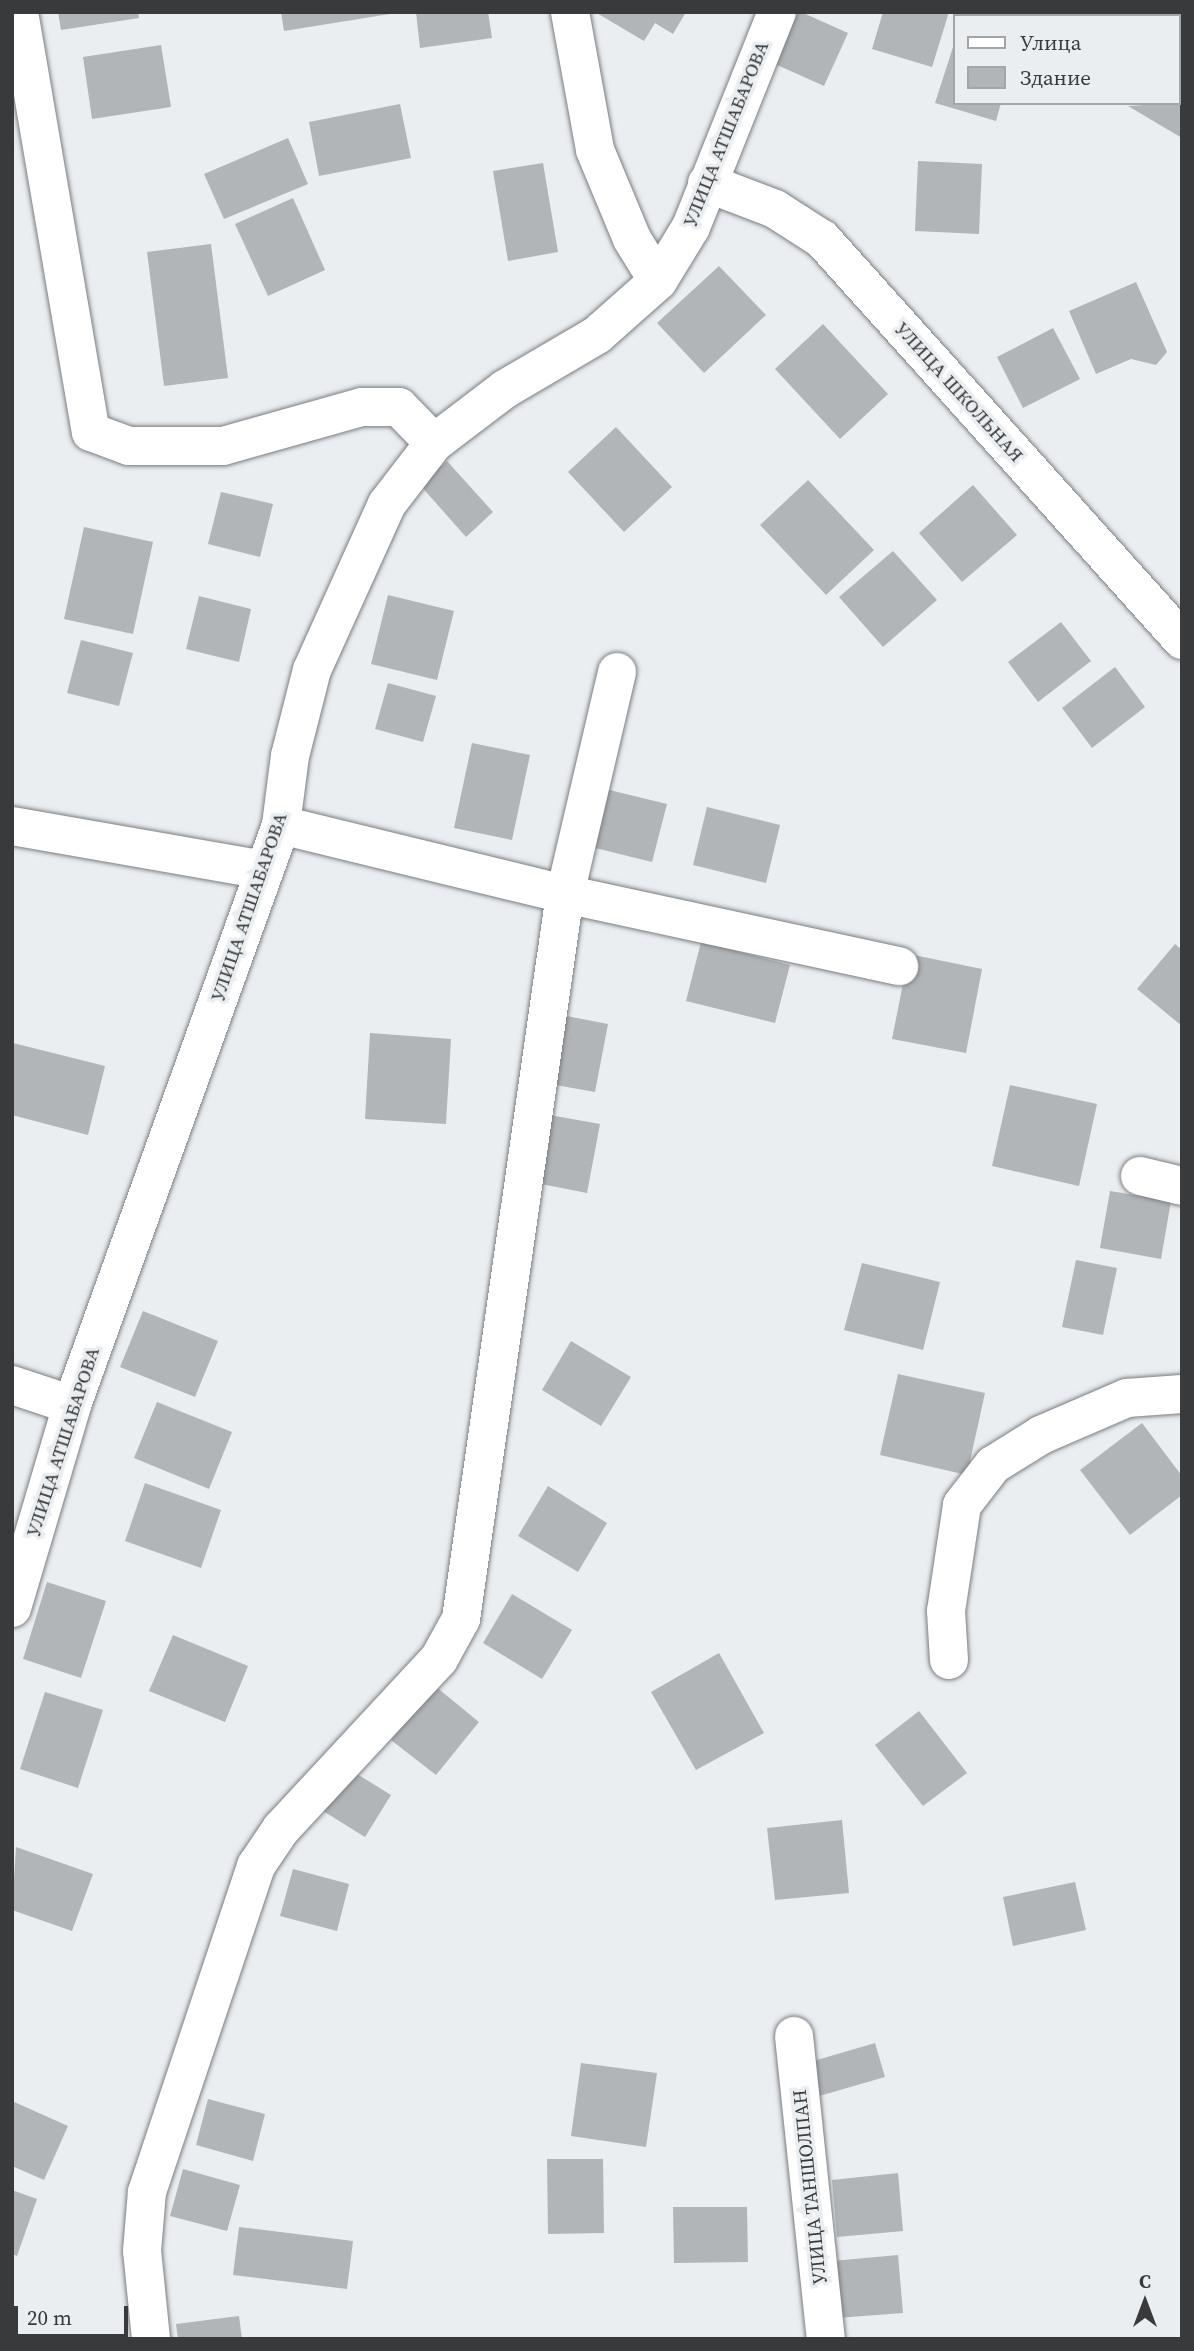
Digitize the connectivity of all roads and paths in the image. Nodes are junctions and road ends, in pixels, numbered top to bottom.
1 (19, 12) edge
2 (570, 12) edge
3 (777, 12) edge
4 (24, 115) edge
5 (707, 183) junction
6 (659, 281) junction
7 (434, 443) junction
8 (1182, 640) edge
9 (617, 672) dead end
10 (281, 825) junction
11 (12, 826) edge
12 (264, 870) junction
13 (565, 894) junction
14 (899, 966) dead end
15 (1140, 1176) dead end
16 (1182, 1186) edge
17 (12, 1385) edge
18 (1182, 1394) edge
19 (72, 1405) junction
20 (12, 1608) edge
21 (949, 1660) dead end
22 (794, 2036) dead end
23 (151, 2339) edge
24 (826, 2339) edge

1 - 4 street
2 - 6 street
3 - 5 street, УЛИЦА АТШАБАРОВА
4 - 7 street
5 - 6 street, УЛИЦА АТШАБАРОВА
5 - 8 street, УЛИЦА ШКОЛЬНАЯ
6 - 7 street, УЛИЦА АТШАБАРОВА
7 - 10 street, УЛИЦА АТШАБАРОВА
9 - 13 street
10 - 12 street, УЛИЦА АТШАБАРОВА
10 - 13 street
11 - 12 street
12 - 19 street, УЛИЦА АТШАБАРОВА
13 - 14 street
13 - 23 street
15 - 16 street
17 - 19 street
18 - 21 street
19 - 20 street, УЛИЦА АТШАБАРОВА
22 - 24 street, УЛИЦА ТАНШОЛПАН

